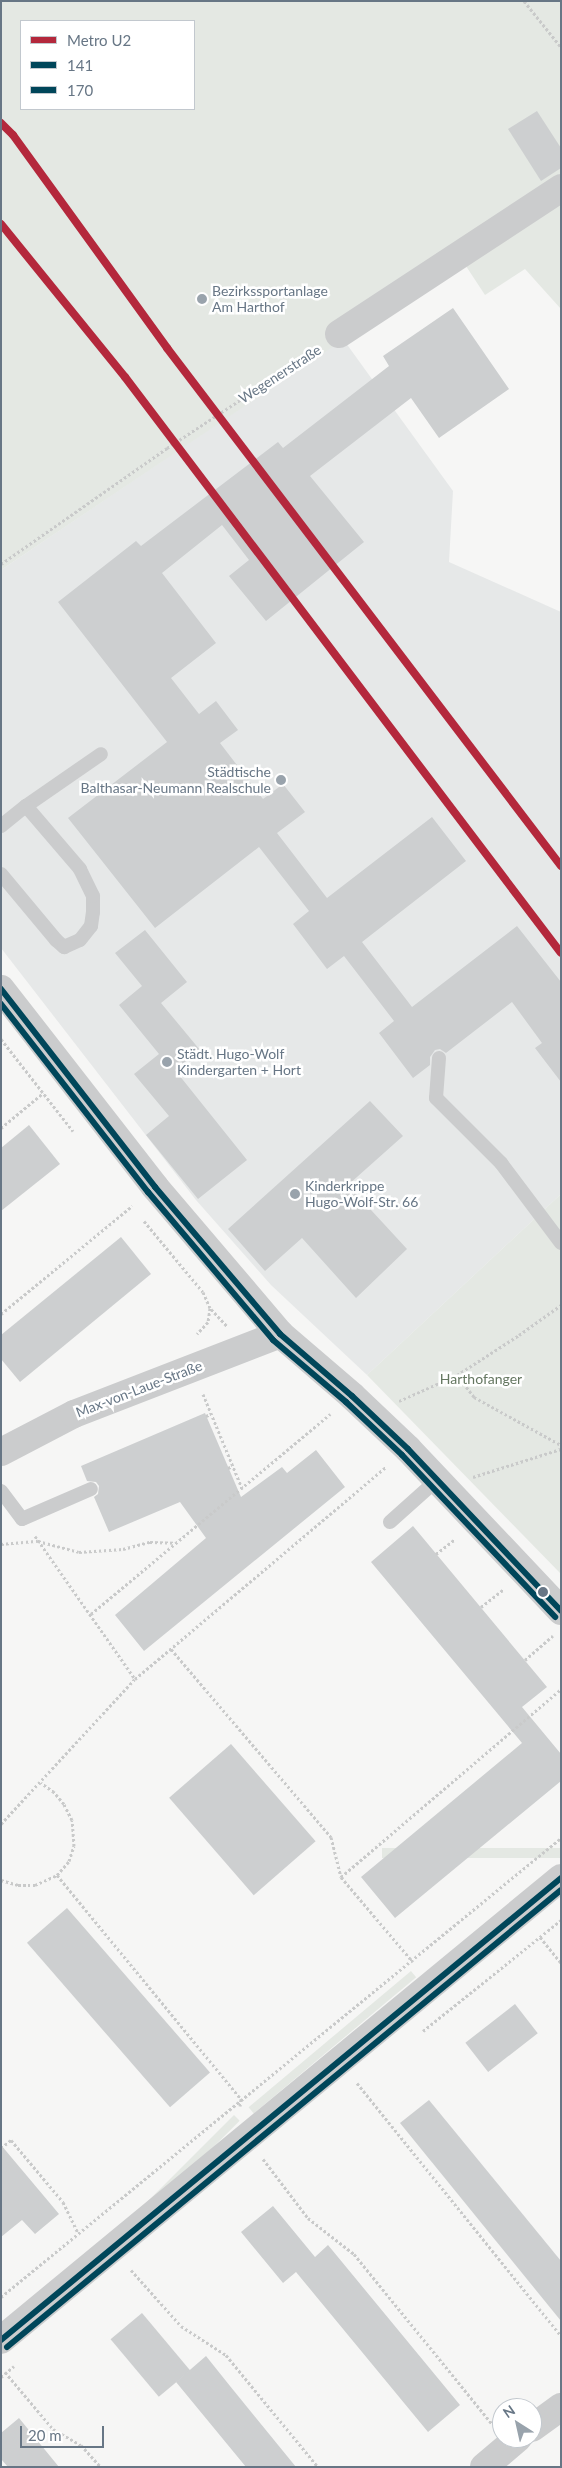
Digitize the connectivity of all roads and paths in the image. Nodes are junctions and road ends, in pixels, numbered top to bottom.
1 (524, 1) edge
2 (561, 47) edge
3 (561, 188) edge
4 (339, 334) joint
5 (1, 564) edge
6 (101, 754) dead end
7 (26, 806) junction
8 (1, 826) edge
9 (1, 874) edge
10 (1, 989) edge
11 (1, 1039) edge
12 (439, 1058) dead end
13 (43, 1093) junction
14 (1, 1128) edge
15 (78, 1138) dead end
16 (126, 1198) dead end
17 (132, 1206) junction
18 (561, 1243) edge
19 (561, 1305) edge
20 (1, 1314) edge
21 (280, 1334) junction
22 (190, 1337) dead end
23 (457, 1375) junction
24 (200, 1388) dead end
25 (325, 1408) dead end
26 (331, 1413) dead end
27 (211, 1414) junction
28 (206, 1416) dead end
29 (326, 1418) dead end
30 (378, 1421) junction
31 (561, 1445) edge
32 (408, 1449) junction
33 (561, 1449) edge
34 (1, 1452) edge
35 (233, 1466) junction
36 (228, 1468) dead end
37 (472, 1477) dead end
38 (437, 1480) junction
39 (242, 1488) junction
40 (91, 1489) dead end
41 (1, 1491) edge
42 (22, 1518) junction
43 (390, 1522) dead end
44 (460, 1536) dead end
45 (38, 1541) junction
46 (176, 1543) junction
47 (1, 1544) edge
48 (436, 1554) dead end
49 (507, 1586) dead end
50 (481, 1607) dead end
51 (91, 1614) junction
52 (557, 1623) edge
53 (171, 1649) junction
54 (525, 1660) dead end
55 (135, 1679) junction
56 (561, 1690) edge
57 (41, 1783) junction
58 (1, 1824) edge
59 (561, 1838) edge
60 (57, 1875) junction
61 (341, 1877) junction
62 (561, 1878) edge
63 (1, 1880) edge
64 (540, 1937) dead end
65 (412, 1960) junction
66 (561, 1963) edge
67 (432, 1984) junction
68 (338, 2061) junction
69 (241, 2099) junction
70 (1, 2148) edge
71 (264, 2161) dead end
72 (78, 2233) junction
73 (112, 2249) junction
74 (1, 2297) edge
75 (561, 2336) edge
76 (1, 2340) edge
77 (1, 2368) edge
78 (561, 2407) edge
79 (492, 2415) edge
80 (542, 2421) edge
81 (497, 2448) edge
82 (102, 2467) edge
83 (318, 2467) edge
84 (484, 2467) edge

1 - 2 path
3 - 4 street
4 - 5 path, Wegenerstraße
6 - 7 lane
7 - 8 lane
7 - 9 lane
10 - 21 street
11 - 13 path
12 - 18 lane
13 - 14 path
13 - 15 path
16 - 17 path
17 - 20 path
17 - 22 path
19 - 23 path
21 - 30 street
21 - 34 street, Max-von-Laue-Straße
23 - 30 path
23 - 31 path
24 - 27 path
25 - 26 path
27 - 28 path
27 - 35 path
29 - 39 path
30 - 32 street
32 - 38 street
32 - 53 path
33 - 37 path
35 - 36 path
35 - 39 path
38 - 43 lane
38 - 52 street
39 - 46 path
40 - 42 lane
41 - 42 lane
42 - 45 path
44 - 48 path
45 - 46 path
45 - 47 path
45 - 51 path
46 - 51 path
49 - 50 path
51 - 55 path
52 - 54 path
53 - 55 path
53 - 61 path
55 - 57 path
56 - 61 path
57 - 58 path
57 - 60 path
59 - 65 path
60 - 63 path
60 - 69 path
61 - 65 path
62 - 67 street
64 - 66 path
65 - 67 path
65 - 69 path
67 - 68 street
68 - 73 street
68 - 75 path
69 - 72 path
70 - 72 path
71 - 79 path
72 - 74 path
73 - 76 street
73 - 83 path
77 - 82 path
78 - 80 street
81 - 84 street

